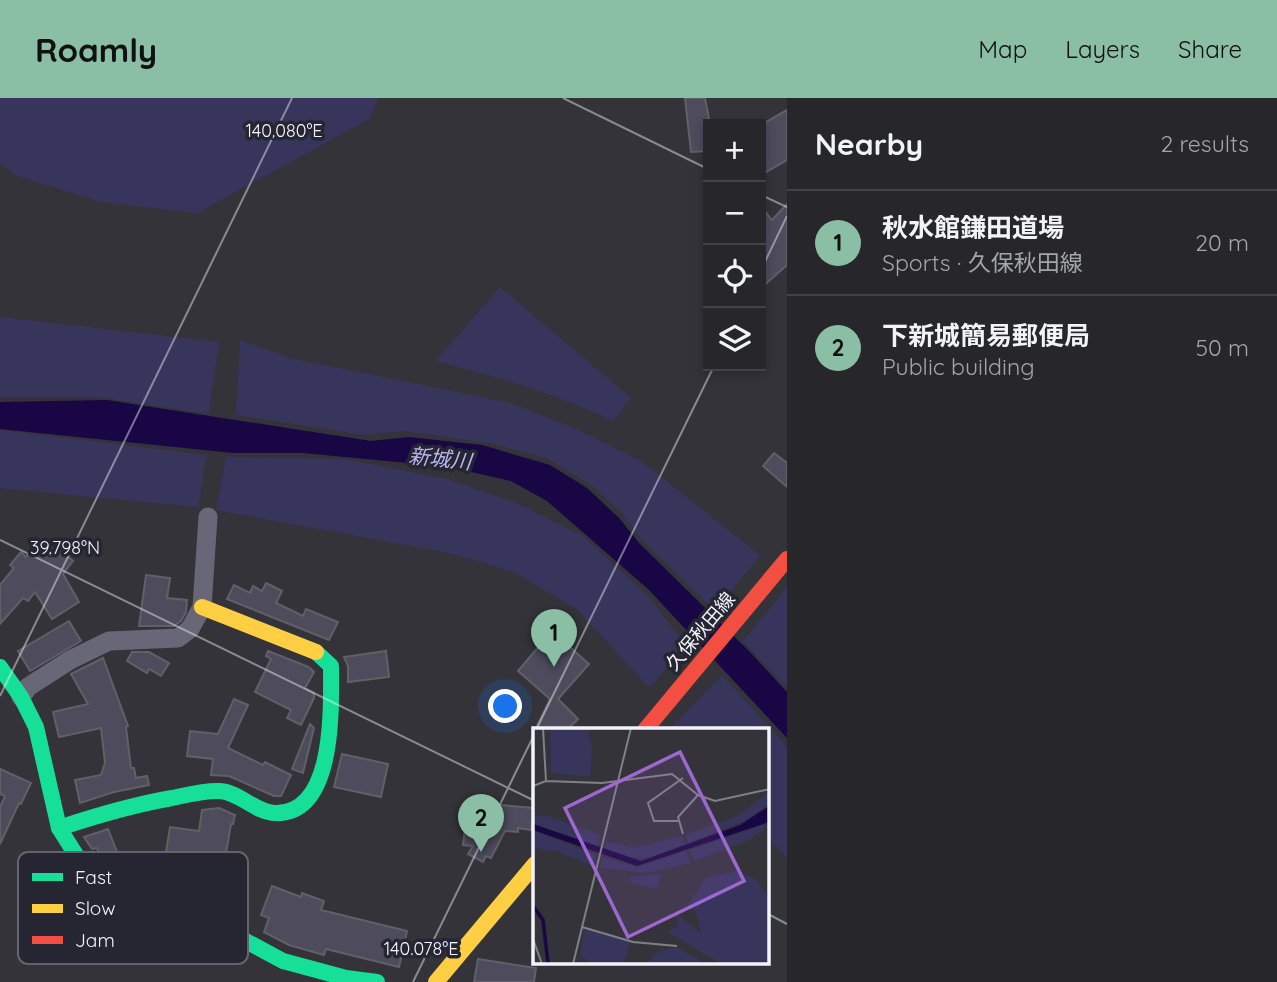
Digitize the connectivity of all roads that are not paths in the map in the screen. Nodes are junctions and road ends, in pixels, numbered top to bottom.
1 (208, 517) dead end
2 (782, 565) edge
3 (202, 607) junction
4 (0, 667) edge
5 (22, 697) junction
6 (647, 728) edge
7 (59, 828) junction
8 (74, 852) edge
9 (533, 866) edge
10 (248, 942) edge
11 (377, 982) edge
12 (436, 982) edge

1 - 3 street
2 - 6 street, 久保秋田線
3 - 5 street
3 - 7 street
4 - 5 street
5 - 7 street
7 - 8 street
9 - 12 street
10 - 11 street

